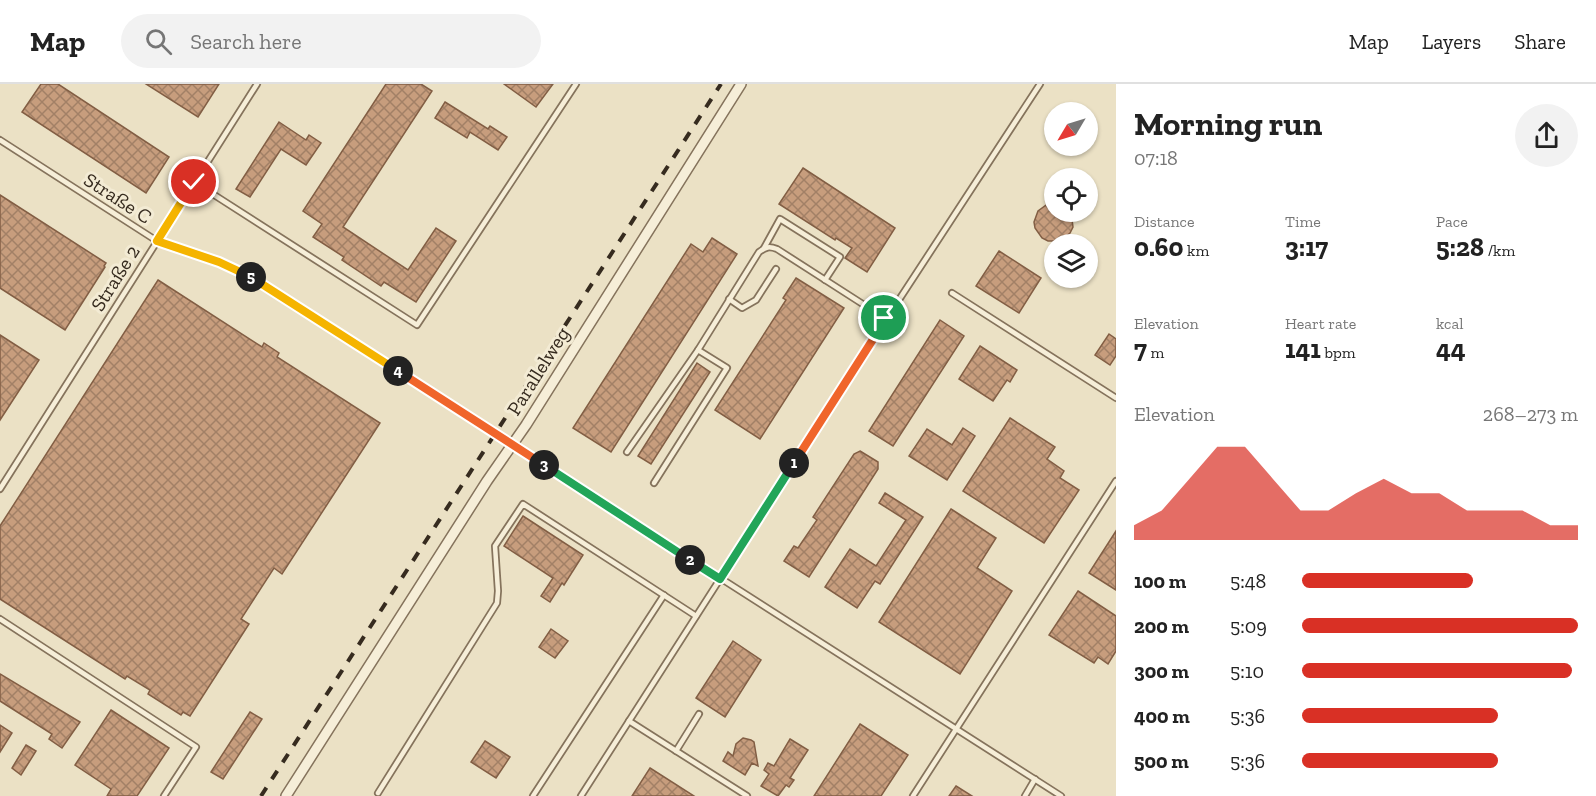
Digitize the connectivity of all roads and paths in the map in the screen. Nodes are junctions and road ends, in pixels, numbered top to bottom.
1 (257, 84) edge
2 (576, 84) edge
3 (741, 84) edge
4 (1040, 84) edge
5 (0, 140) edge
6 (194, 182) junction
7 (157, 241) junction
8 (764, 248) junction
9 (776, 269) dead end
10 (825, 280) junction
11 (952, 293) dead end
12 (729, 299) junction
13 (886, 319) junction
14 (698, 350) junction
15 (1116, 398) edge
16 (627, 452) dead end
17 (1116, 480) edge
18 (654, 483) dead end
19 (0, 489) edge
20 (720, 579) junction
21 (664, 595) junction
22 (696, 616) junction
23 (0, 619) edge
24 (699, 714) dead end
25 (629, 721) junction
26 (956, 729) junction
27 (676, 751) junction
28 (1035, 780) junction
29 (378, 793) dead end
30 (164, 796) edge
31 (286, 796) edge
32 (533, 796) edge
33 (581, 796) edge
34 (747, 796) edge
35 (913, 796) edge
36 (1025, 796) edge
37 (1061, 796) edge

1 - 6 lane, Straße 2
2 - 6 lane
3 - 31 street, Parallelweg
4 - 13 lane
5 - 7 lane, Straße C
6 - 7 lane, Straße 2
7 - 19 lane, Straße 2
7 - 20 lane, Straße C, bridge
8 - 10 lane
8 - 10 lane
8 - 12 lane
9 - 12 lane
10 - 13 lane
11 - 15 lane
12 - 14 lane
13 - 20 lane
14 - 16 lane
14 - 18 lane
17 - 26 lane
20 - 22 lane
20 - 26 lane, Straße C
21 - 22 lane
21 - 29 lane
21 - 32 lane
22 - 25 lane
23 - 30 lane
24 - 27 lane
25 - 27 lane
25 - 33 lane
26 - 28 lane, Straße C
26 - 35 lane
27 - 34 lane
28 - 36 lane
28 - 37 lane, Straße C

